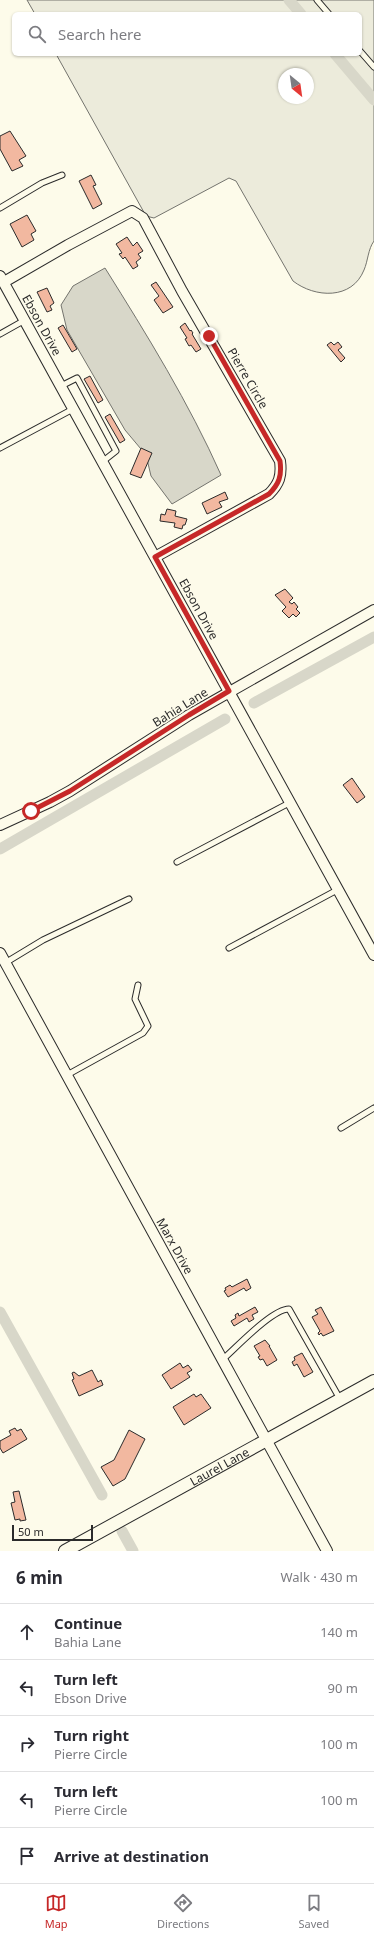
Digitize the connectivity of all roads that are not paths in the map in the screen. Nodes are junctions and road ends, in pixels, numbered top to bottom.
1 (317, 0) edge
2 (327, 12) edge
3 (362, 53) edge
4 (374, 67) edge
5 (62, 175) dead end
6 (0, 208) edge
7 (2, 279) edge
8 (25, 320) junction
9 (0, 334) edge
10 (61, 386) junction
11 (73, 408) junction
12 (0, 448) edge
13 (102, 462) junction
14 (155, 557) junction
15 (374, 610) edge
16 (229, 691) junction
17 (291, 802) junction
18 (0, 825) edge
19 (177, 862) dead end
20 (339, 889) junction
21 (129, 899) dead end
22 (229, 948) dead end
23 (0, 953) edge
24 (374, 955) edge
25 (5, 963) junction
26 (138, 985) dead end
27 (67, 1075) junction
28 (374, 1108) edge
29 (341, 1128) dead end
30 (222, 1360) junction
31 (374, 1381) edge
32 (340, 1400) junction
33 (266, 1441) junction
34 (65, 1551) edge
35 (327, 1551) edge

1 - 2 lane
3 - 4 lane
5 - 6 lane
7 - 8 street, Ebson Drive
7 - 14 street, Pierre Circle
8 - 9 lane
8 - 10 street, Ebson Drive
10 - 11 street, Ebson Drive
10 - 13 lane
11 - 12 lane
11 - 13 street, Ebson Drive
13 - 14 street, Ebson Drive
14 - 16 street, Ebson Drive
15 - 16 street, Bahia Lane
16 - 17 street, Ebson Drive
16 - 18 street, Bahia Lane
17 - 19 lane
17 - 20 street, Ebson Drive
20 - 22 lane
20 - 24 street, Ebson Drive
21 - 25 lane
23 - 25 street, Marx Drive
25 - 27 street, Marx Drive
26 - 27 lane
27 - 30 street, Marx Drive
28 - 29 lane
30 - 32 lane
30 - 33 street, Marx Drive
31 - 32 street, Laurel Lane
32 - 33 street, Laurel Lane
33 - 34 street, Laurel Lane
33 - 35 street, Marx Drive

